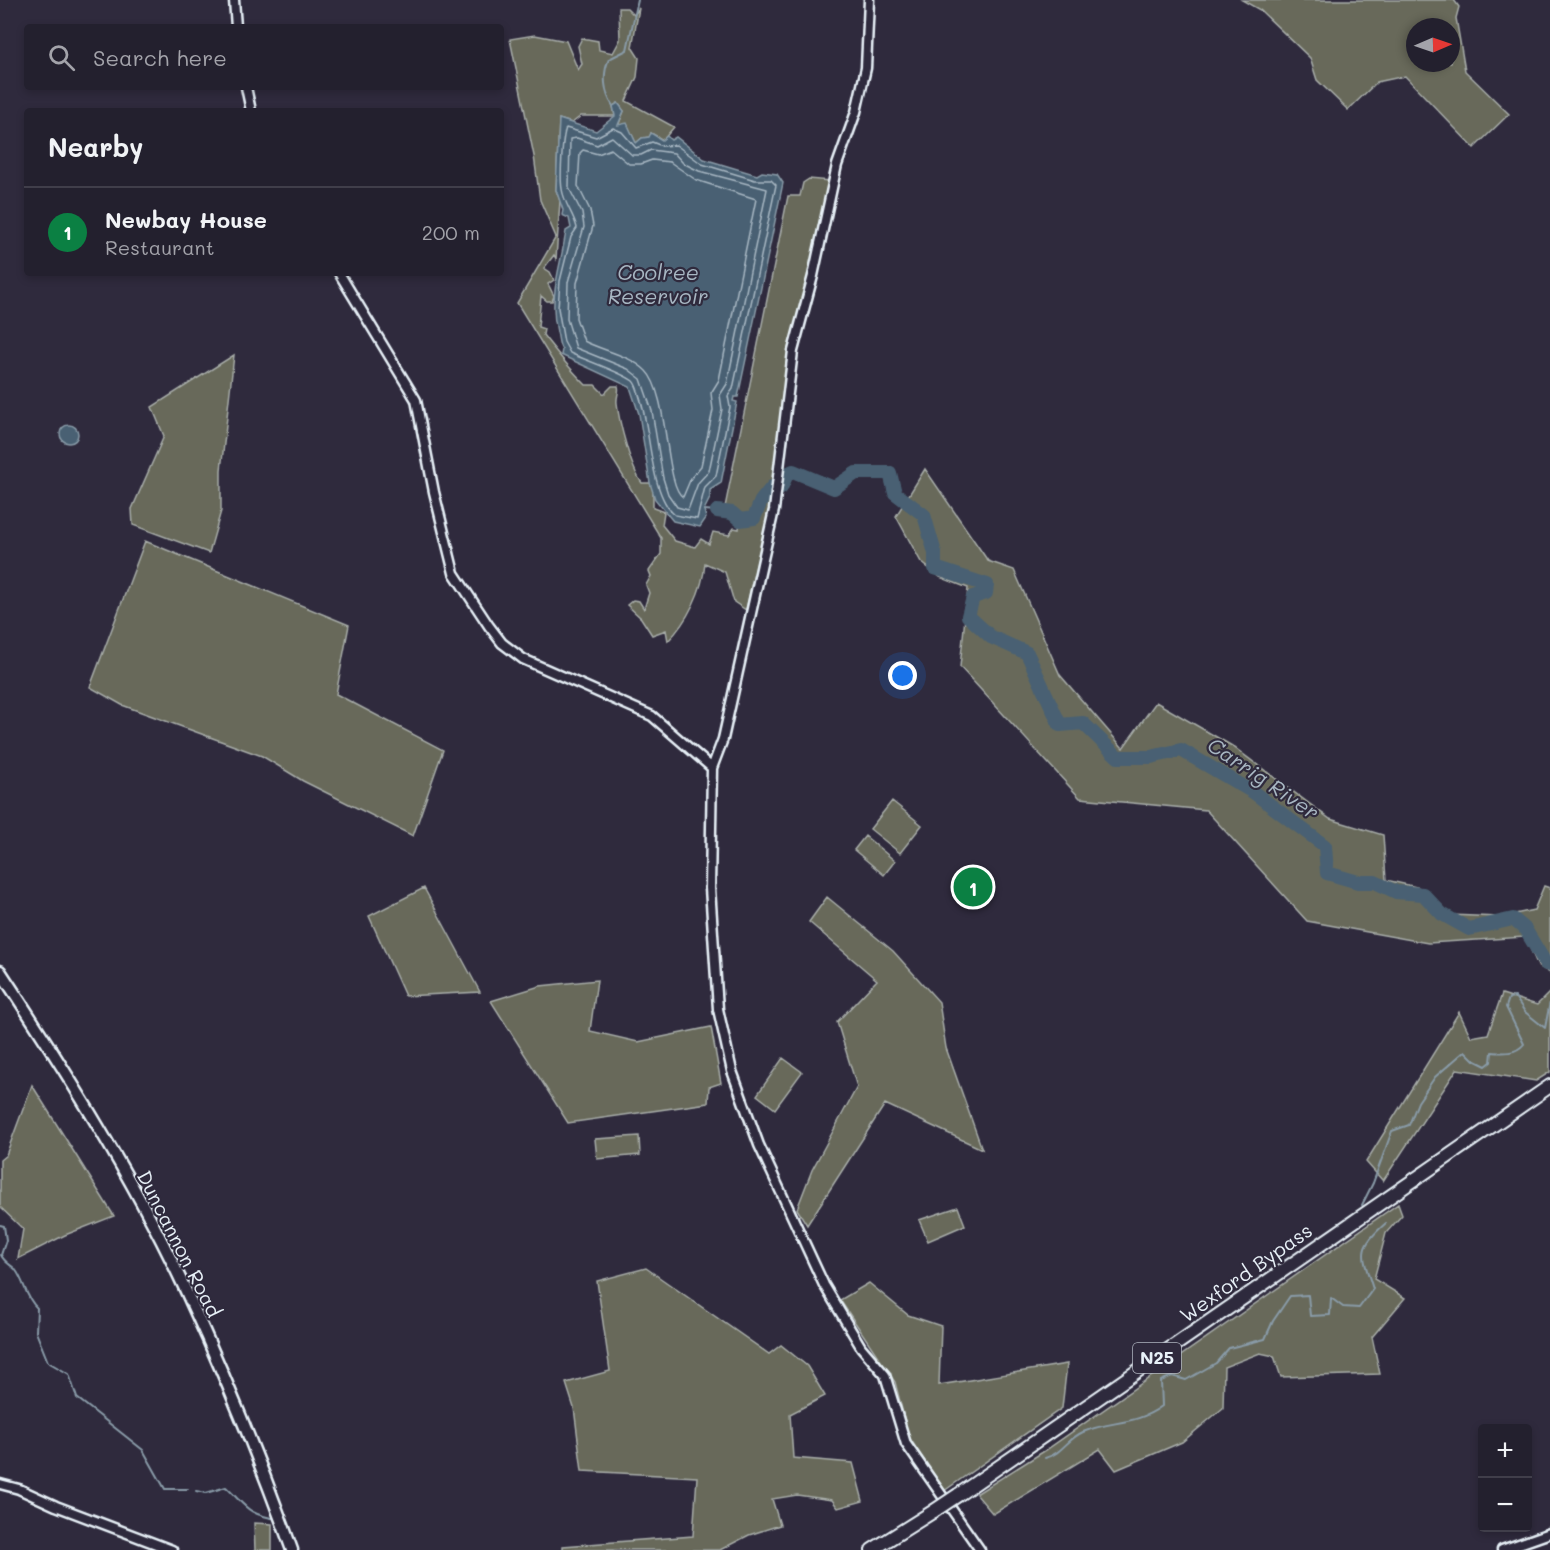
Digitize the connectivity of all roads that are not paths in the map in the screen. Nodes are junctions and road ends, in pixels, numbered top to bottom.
1 (234, 0) edge
2 (869, 0) edge
3 (236, 24) edge
4 (247, 90) edge
5 (250, 108) edge
6 (341, 276) edge
7 (712, 768) junction
8 (0, 971) edge
9 (1550, 1086) edge
10 (0, 1484) edge
11 (1550, 1533) edge
12 (172, 1550) edge
13 (292, 1550) edge
14 (872, 1550) edge
15 (980, 1550) edge
16 (1502, 1550) edge

1 - 3 street
2 - 7 street
4 - 5 street
6 - 7 street
7 - 15 street
8 - 13 main road, Duncannon Road
9 - 14 highway, Wexford Bypass / N25, bridge
10 - 12 street
11 - 16 street

